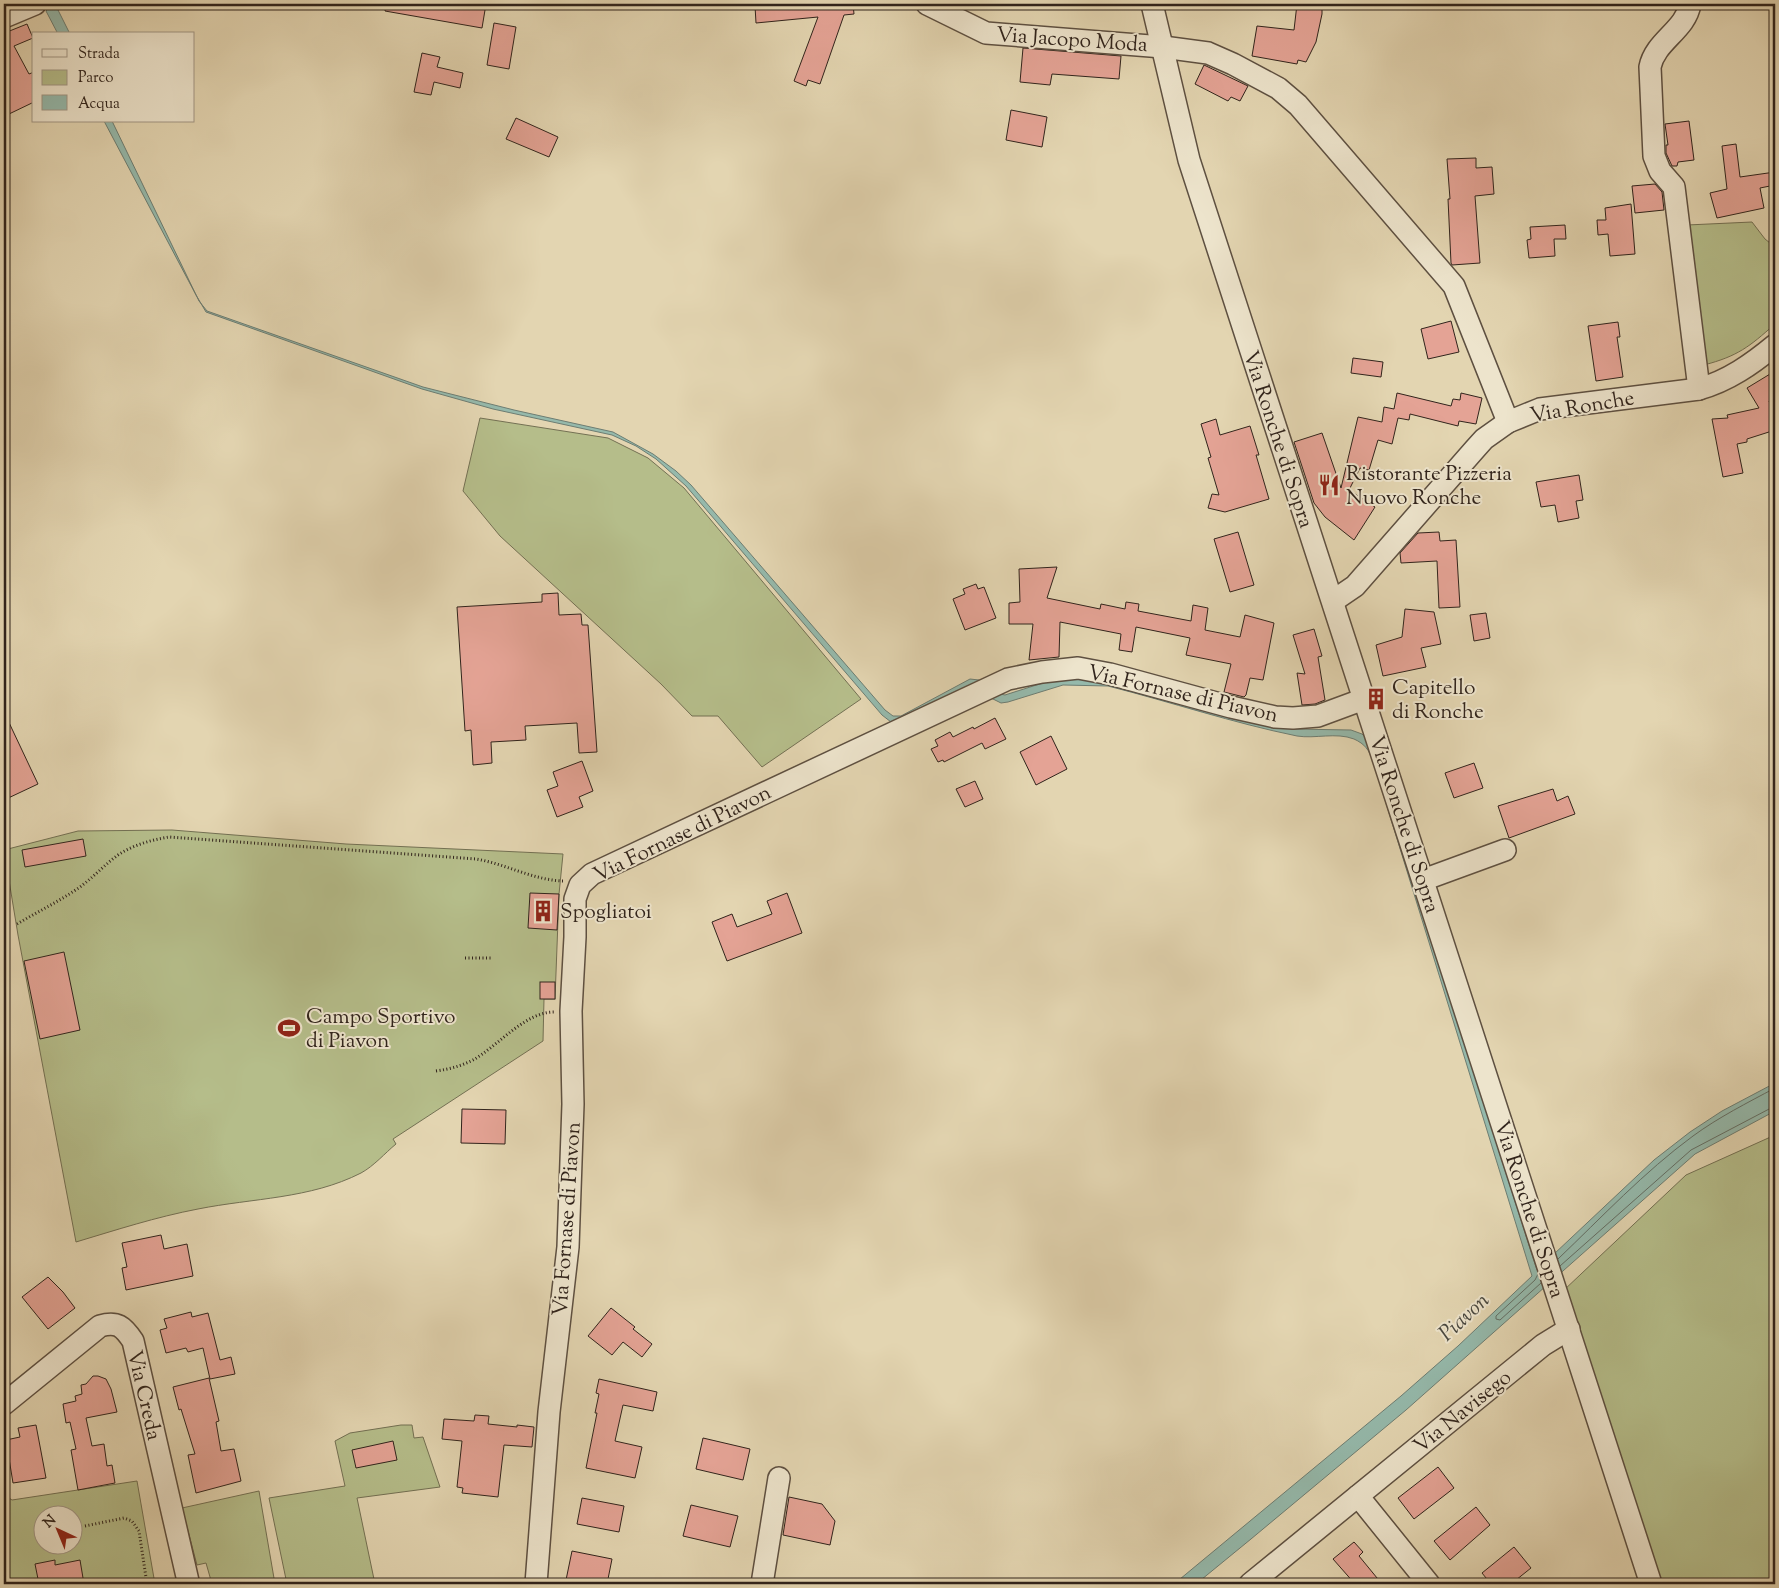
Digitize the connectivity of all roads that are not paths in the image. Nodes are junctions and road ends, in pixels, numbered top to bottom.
1 (35, 4) edge
2 (927, 4) edge
3 (1152, 4) edge
4 (1690, 4) edge
5 (4, 17) edge
6 (1163, 46) junction
7 (1775, 345) edge
8 (1700, 389) junction
9 (1508, 422) junction
10 (1333, 601) junction
11 (1364, 699) junction
12 (1505, 850) dead end
13 (1423, 880) junction
14 (1569, 1329) junction
15 (4, 1404) edge
16 (779, 1478) dead end
17 (1358, 1496) junction
18 (188, 1581) dead end
19 (536, 1584) edge
20 (762, 1584) edge
21 (1250, 1584) edge
22 (1429, 1584) edge
23 (1651, 1584) edge

1 - 5 street
2 - 6 street, Via Jacopo Moda
3 - 6 street, Via Ronche di Sopra
4 - 8 street
6 - 9 street, Via Jacopo Moda
6 - 10 street, Via Ronche di Sopra
7 - 8 street, Via Ronche
8 - 9 street, Via Ronche
9 - 10 street, Via Ronche
10 - 11 street, Via Ronche di Sopra
11 - 13 street, Via Ronche di Sopra
11 - 19 street, Via Fornase di Piavon
12 - 13 street
13 - 14 street, Via Ronche di Sopra
14 - 17 street, Via Navisego
14 - 23 street, Via Ronche di Sopra
15 - 18 street, Via Creda
16 - 20 street
17 - 21 street, Via Navisego
17 - 22 street

